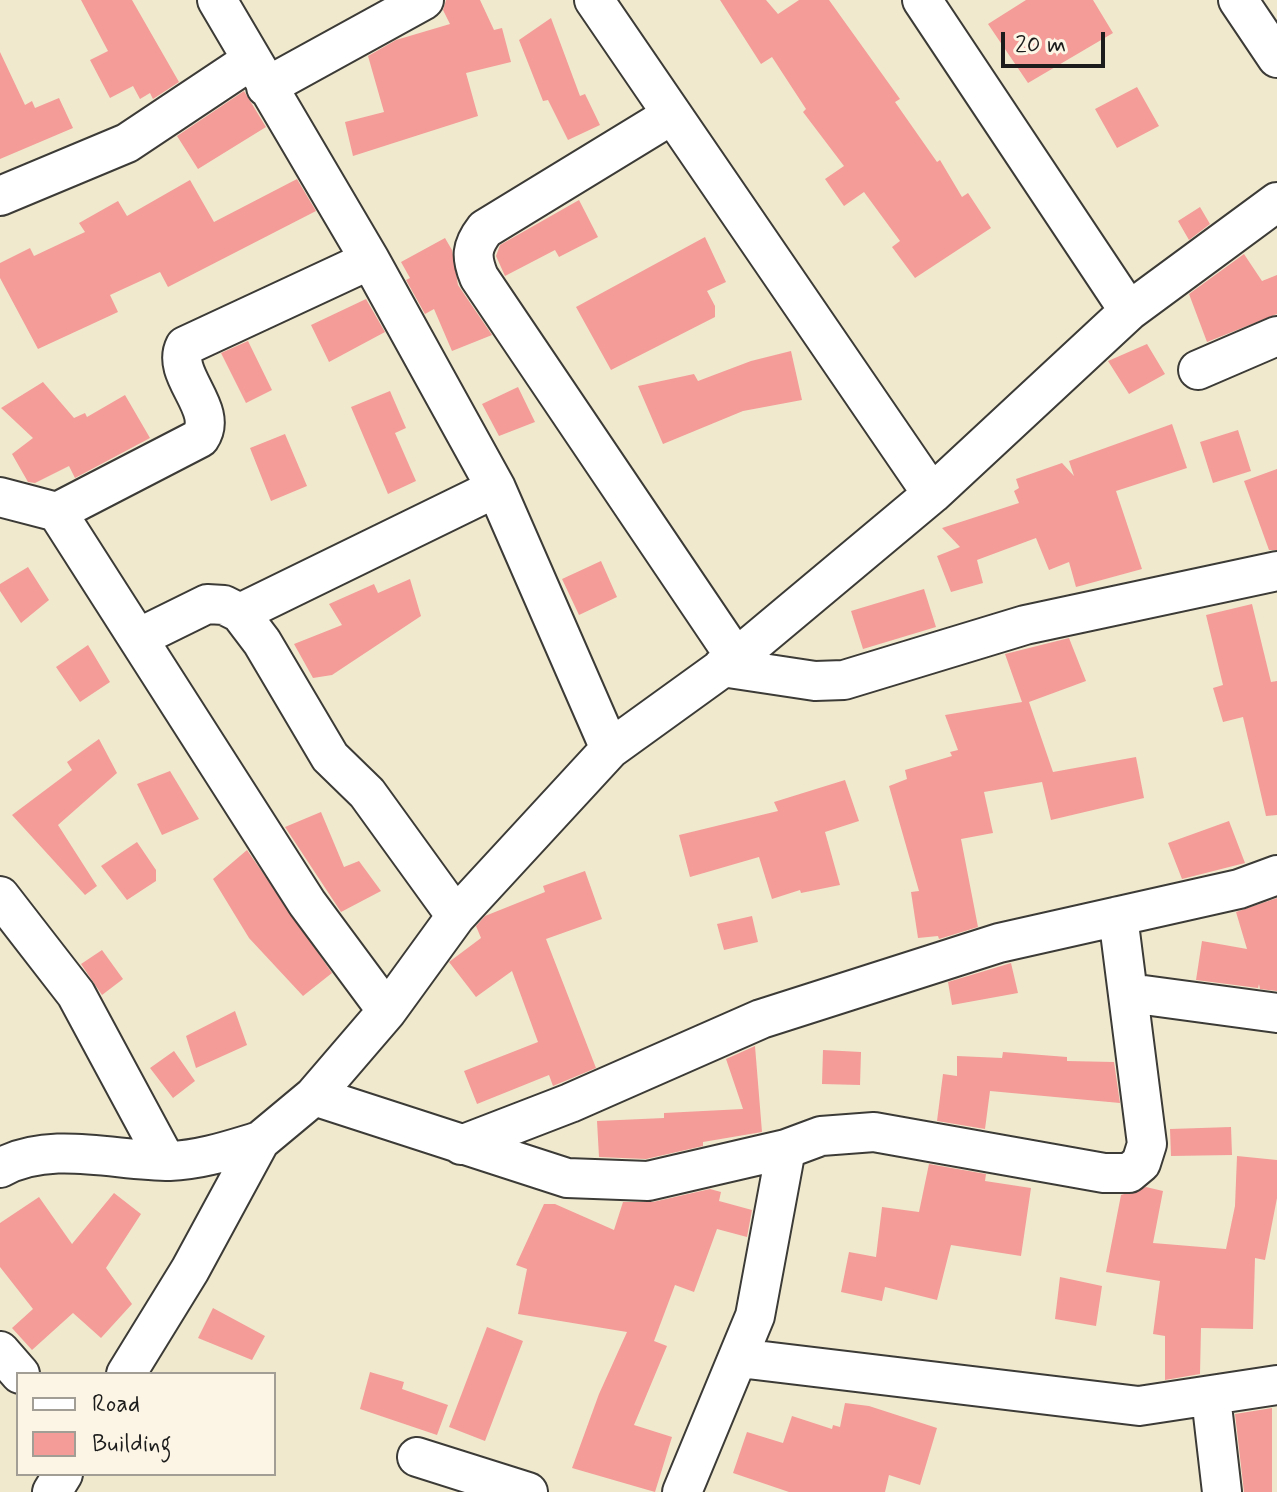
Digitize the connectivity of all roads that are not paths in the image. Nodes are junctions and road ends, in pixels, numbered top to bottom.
1 (217, 0) edge
2 (424, 0) edge
3 (594, 0) edge
4 (922, 0) edge
5 (1238, 0) edge
6 (1277, 58) edge
7 (258, 74) junction
8 (670, 116) junction
9 (0, 196) edge
10 (1277, 202) edge
11 (370, 260) junction
12 (1129, 311) junction
13 (1277, 336) edge
14 (1198, 370) dead end
15 (496, 488) junction
16 (932, 494) junction
17 (0, 497) edge
18 (57, 512) junction
19 (1277, 571) edge
20 (240, 613) junction
21 (138, 638) junction
22 (729, 662) junction
23 (610, 749) junction
24 (1277, 875) edge
25 (0, 896) edge
26 (456, 916) junction
27 (1118, 916) junction
28 (1129, 993) junction
29 (387, 1011) junction
30 (1277, 1013) edge
31 (314, 1096) junction
32 (260, 1141) junction
33 (461, 1145) junction
34 (786, 1149) junction
35 (166, 1161) junction
36 (0, 1168) edge
37 (0, 1351) edge
38 (739, 1358) junction
39 (18, 1372) edge
40 (127, 1372) edge
41 (1277, 1385) edge
42 (1211, 1397) junction
43 (417, 1457) dead end
44 (528, 1492) edge
45 (682, 1492) edge
46 (1222, 1492) edge

1 - 7 street
2 - 7 street
3 - 8 street
4 - 12 street
5 - 6 street
7 - 9 street
7 - 11 street
8 - 16 street
8 - 22 street
10 - 12 street
11 - 15 street
11 - 18 street
12 - 16 street
13 - 14 street
15 - 20 street
15 - 23 street
16 - 22 street
17 - 18 street
18 - 21 street
19 - 22 street
20 - 21 street
20 - 26 street
21 - 29 street
22 - 23 street
23 - 26 street
24 - 27 street
25 - 35 street
26 - 29 street
27 - 28 street
27 - 33 street
28 - 30 street
28 - 34 street
29 - 31 street
31 - 32 street
31 - 33 street
32 - 35 street
32 - 40 street
33 - 34 street
34 - 38 street
35 - 36 street
37 - 39 street
38 - 42 street
38 - 45 street
41 - 42 street
42 - 46 street
43 - 44 street

